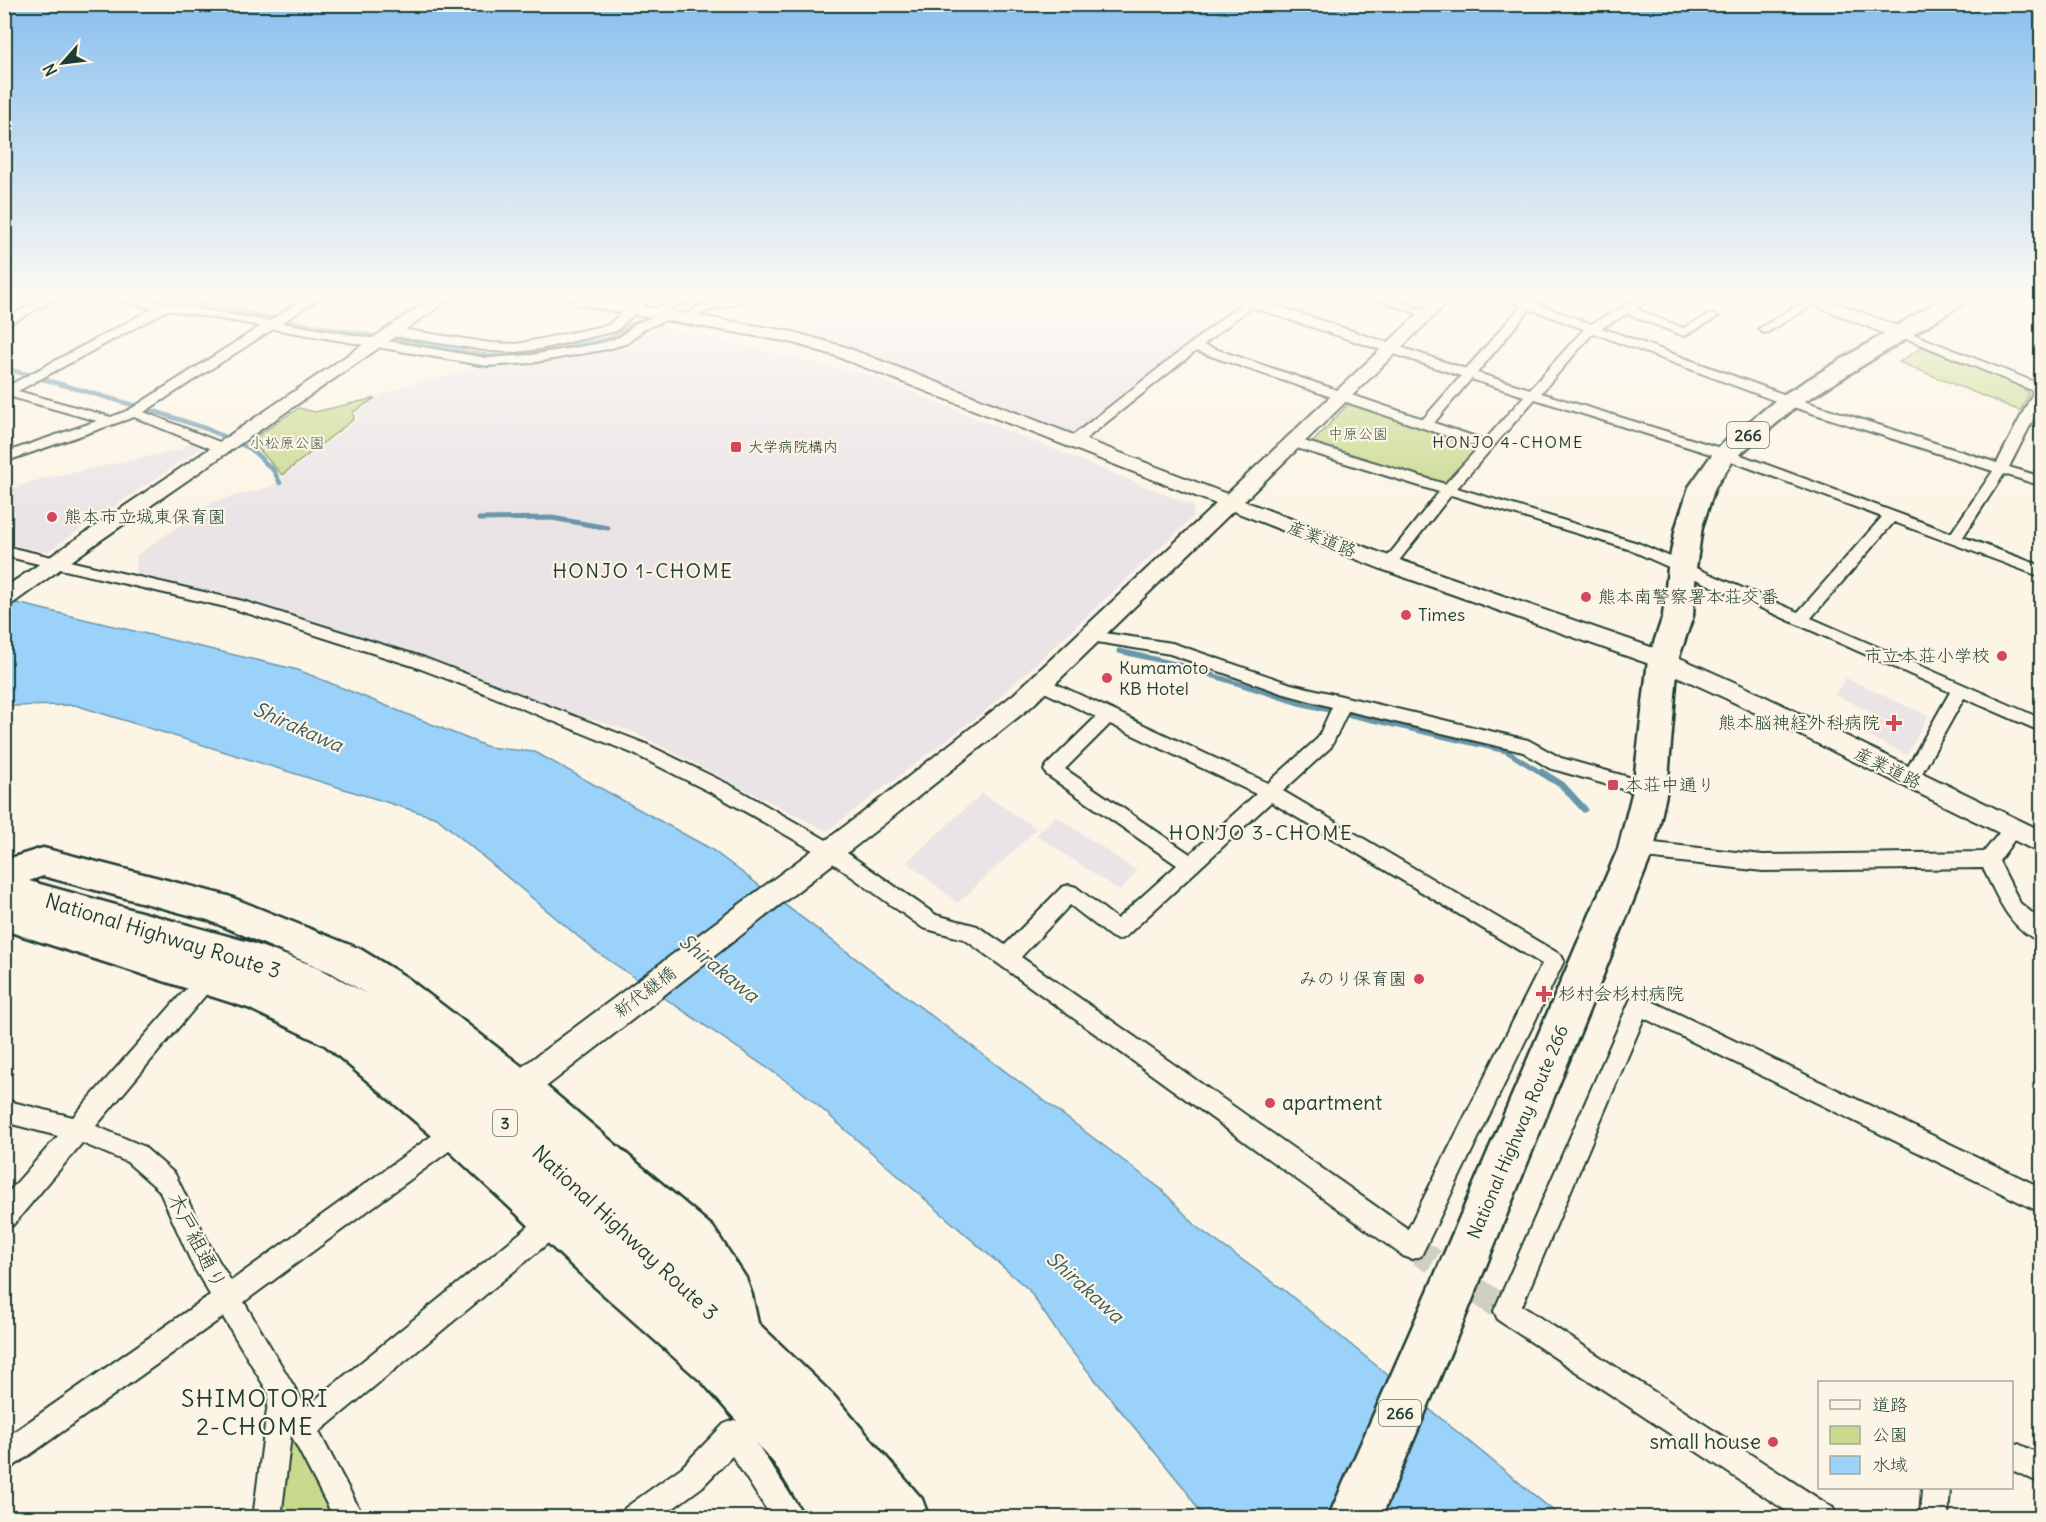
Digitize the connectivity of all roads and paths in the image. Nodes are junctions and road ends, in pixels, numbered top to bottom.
1 (45, 371) edge
2 (200, 371) edge
3 (335, 371) edge
4 (890, 371) edge
5 (1164, 371) edge
6 (1270, 371) edge
7 (1366, 371) edge
8 (1459, 371) edge
9 (1470, 371) edge
10 (1551, 371) edge
11 (1706, 371) edge
12 (1837, 371) edge
13 (1995, 371) edge
14 (1468, 374) junction
15 (2041, 389) edge
16 (6, 392) edge
17 (1531, 393) junction
18 (1341, 395) junction
19 (1789, 401) junction
20 (134, 413) junction
21 (112, 421) junction
22 (1426, 424) junction
23 (1292, 442) junction
24 (1072, 443) junction
25 (1487, 445) junction
26 (222, 448) junction
27 (1725, 454) junction
28 (4, 458) edge
29 (2000, 470) junction
30 (2042, 482) edge
31 (1448, 490) junction
32 (1227, 503) junction
33 (1892, 516) junction
34 (1954, 539) junction
35 (4, 552) edge
36 (1389, 564) junction
37 (50, 567) junction
38 (1682, 568) junction
39 (2042, 572) edge
40 (4, 599) edge
41 (1801, 619) junction
42 (1091, 636) junction
43 (1663, 660) junction
44 (1042, 684) junction
45 (1960, 690) junction
46 (1342, 704) junction
47 (1108, 716) junction
48 (2042, 726) edge
49 (1911, 779) junction
50 (1650, 790) junction
51 (1269, 792) junction
52 (2013, 830) junction
53 (2042, 843) edge
54 (1636, 849) junction
55 (830, 851) junction
56 (1989, 860) junction
57 (1191, 865) junction
58 (4, 875) edge
59 (4, 889) edge
60 (4, 914) edge
61 (2042, 934) edge
62 (1007, 957) junction
63 (207, 979) junction
64 (488, 1109) junction
65 (4, 1111) edge
66 (79, 1130) junction
67 (2042, 1201) edge
68 (4, 1216) edge
69 (555, 1221) junction
70 (226, 1299) junction
71 (283, 1392) junction
72 (303, 1427) junction
73 (2013, 1456) edge
74 (5, 1460) edge
75 (2042, 1470) edge
76 (1936, 1489) edge
77 (267, 1518) edge
78 (350, 1518) edge
79 (635, 1518) edge
80 (789, 1518) edge
81 (839, 1518) edge
82 (903, 1518) edge
83 (1354, 1518) edge
84 (1823, 1518) edge
85 (1934, 1518) edge

1 - 16 street
2 - 20 street
3 - 26 street
4 - 24 street, 産業道路
5 - 24 street
6 - 18 street
7 - 18 street, 新代継橋
8 - 14 street
9 - 14 street
10 - 17 street
11 - 19 street
12 - 19 highway, National Highway Route 266 / 266
13 - 15 street
14 - 17 street
14 - 22 street
15 - 29 street
16 - 21 street
17 - 25 street
17 - 27 street
18 - 22 street
18 - 23 street, 新代継橋
19 - 27 highway, National Highway Route 266 / 266
19 - 29 street
20 - 21 street
20 - 26 street
21 - 28 street
22 - 25 street
23 - 31 street
23 - 32 street, 新代継橋
24 - 32 street, 産業道路
25 - 31 street
26 - 37 street
27 - 33 street
27 - 38 highway, National Highway Route 266 / 266
29 - 30 street
29 - 34 street
31 - 36 street
31 - 38 street
32 - 36 street, 産業道路
32 - 42 street, 新代継橋
33 - 34 street
33 - 41 street
34 - 39 street
35 - 37 street
36 - 43 street, 産業道路
37 - 40 street
37 - 55 street
38 - 41 street
38 - 43 highway, National Highway Route 266 / 266
41 - 45 street
42 - 44 street, 新代継橋
42 - 46 street
43 - 49 street, 産業道路
43 - 50 highway, National Highway Route 266 / 266
44 - 47 street
44 - 55 street, 新代継橋
45 - 48 street
45 - 49 street
46 - 50 street
46 - 51 street
47 - 51 street
47 - 57 street
49 - 52 street, 産業道路
50 - 54 highway, National Highway Route 266 / 266
51 - 57 street
51 - 62 street
52 - 53 street, 産業道路
52 - 56 street
54 - 56 street
54 - 83 highway, National Highway Route 266 / 266
55 - 62 street
55 - 64 street, 新代継橋
56 - 61 street
57 - 62 street
58 - 64 highway, 3
59 - 64 highway, National Highway Route 3 / 3
60 - 63 highway, National Highway Route 3 / 3
63 - 64 highway, National Highway Route 3 / 3
63 - 66 street
64 - 69 highway, National Highway Route 3 / 3
64 - 70 street
64 - 82 highway, National Highway Route 3 / 3
65 - 66 street, 木戸組通り
66 - 68 street
66 - 70 street, 木戸組通り
67 - 84 street
69 - 72 street
69 - 81 highway, National Highway Route 3 / 3
70 - 71 street, 木戸組通り
70 - 74 street
71 - 72 street, 木戸組通り
71 - 77 street
72 - 78 street, 木戸組通り
73 - 75 street
76 - 85 street
79 - 80 street

